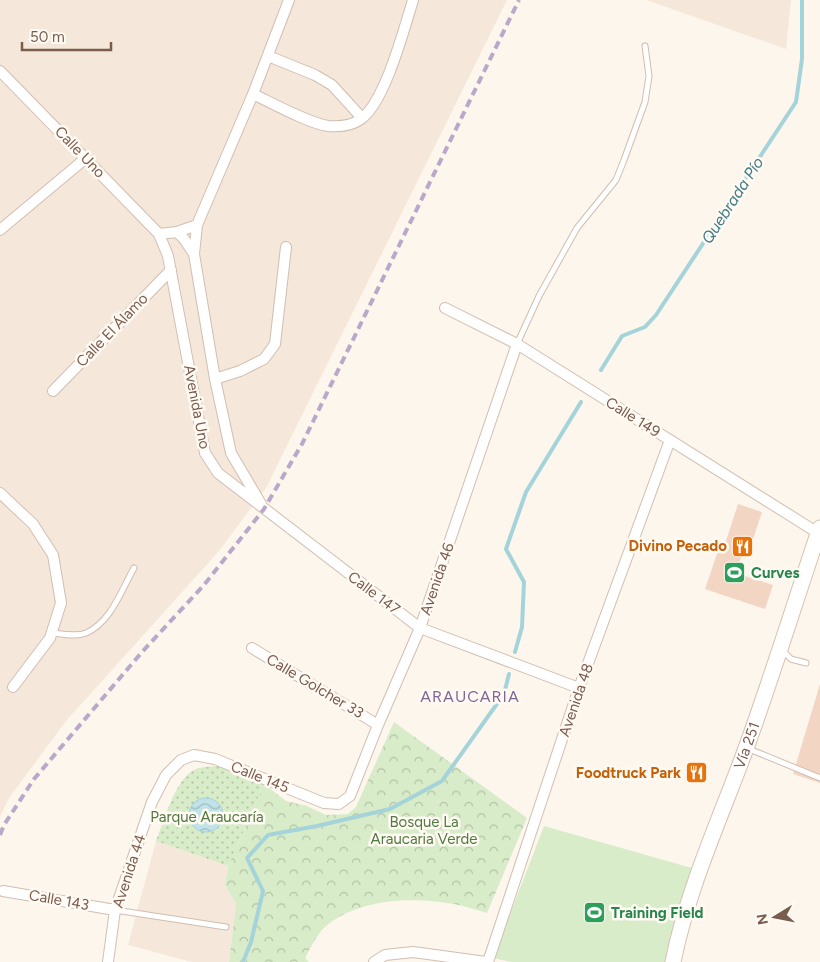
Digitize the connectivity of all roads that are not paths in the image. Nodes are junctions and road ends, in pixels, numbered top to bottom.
1 (289, 0) edge
2 (413, 0) edge
3 (645, 46) dead end
4 (268, 56) junction
5 (0, 71) edge
6 (253, 94) junction
7 (362, 118) junction
8 (86, 158) junction
9 (197, 225) junction
10 (0, 230) edge
11 (175, 232) junction
12 (159, 234) junction
13 (286, 246) dead end
14 (194, 254) junction
15 (168, 256) junction
16 (171, 270) junction
17 (445, 308) dead end
18 (517, 344) junction
19 (215, 379) junction
20 (53, 391) dead end
21 (670, 440) junction
22 (0, 493) edge
23 (264, 509) junction
24 (819, 531) edge
25 (134, 568) dead end
26 (420, 628) junction
27 (52, 633) junction
28 (252, 648) dead end
29 (781, 648) junction
30 (806, 664) dead end
31 (13, 687) dead end
32 (579, 688) junction
33 (378, 724) junction
34 (746, 748) junction
35 (181, 760) joint
36 (820, 778) edge
37 (339, 804) joint
38 (3, 891) dead end
39 (115, 910) junction
40 (226, 927) dead end
41 (108, 962) edge
42 (374, 962) edge
43 (487, 962) edge
44 (673, 962) edge

1 - 4 street, Avenida Uno
2 - 7 street
3 - 18 lane
4 - 6 street, Avenida Uno
4 - 7 street
5 - 8 street, Calle Uno
6 - 7 street
6 - 9 street, Avenida Uno
8 - 10 street
8 - 12 street, Calle Uno
9 - 11 street
9 - 14 street, Avenida Uno
11 - 12 street
11 - 14 street
11 - 15 street
12 - 15 street, Avenida Uno
13 - 19 street
14 - 19 street, Avenida Uno
15 - 16 street, Avenida Uno
16 - 20 street, Calle El Álamo
16 - 23 street, Avenida Uno
17 - 18 street, Calle 149
18 - 21 street, Calle 149
18 - 26 street, Avenida 46
19 - 23 street, Avenida Uno
21 - 24 street, Calle 149
21 - 32 street, Avenida 48
22 - 27 street
23 - 26 street, Calle 147
24 - 29 main road, Vía 251
25 - 27 lane
26 - 32 street, Calle 147
26 - 33 street, Avenida 46
27 - 31 street
28 - 33 street, Calle Golcher 33
29 - 30 lane
29 - 34 main road, Vía 251
32 - 43 street, Avenida 48
33 - 37 street, Avenida 46
34 - 36 lane
34 - 44 main road, Vía 251
35 - 37 street, Calle 145
35 - 39 street, Avenida 44
38 - 39 street, Calle 143
39 - 40 lane
39 - 41 street, Avenida 44
42 - 43 street

